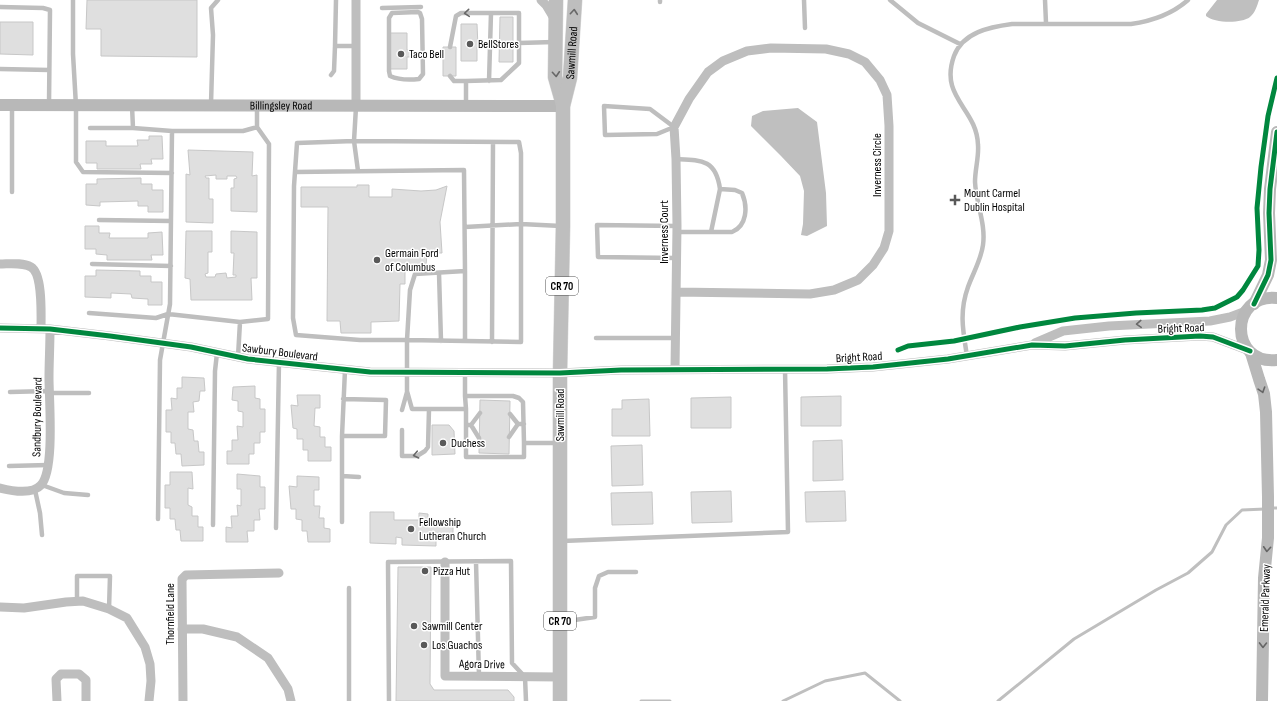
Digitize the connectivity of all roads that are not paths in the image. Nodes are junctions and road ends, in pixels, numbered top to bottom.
1 (73, 0) edge
2 (218, 0) edge
3 (336, 0) edge
4 (356, 0) edge
5 (541, 0) edge
6 (556, 0) edge
7 (575, 0) edge
8 (804, 0) edge
9 (890, 0) edge
10 (1045, 0) edge
11 (1188, 0) edge
12 (0, 7) edge
13 (391, 7) junction
14 (421, 7) dead end
15 (382, 8) dead end
16 (392, 13) junction
17 (491, 13) junction
18 (556, 21) junction
19 (1046, 23) junction
20 (805, 28) dead end
21 (556, 42) junction
22 (519, 43) junction
23 (960, 44) junction
24 (335, 46) junction
25 (356, 46) junction
26 (450, 47) dead end
27 (0, 69) edge
28 (49, 70) junction
29 (331, 76) dead end
30 (450, 76) dead end
31 (466, 81) junction
32 (489, 81) junction
33 (6, 105) edge
34 (356, 105) junction
35 (466, 105) junction
36 (49, 106) junction
37 (76, 106) junction
38 (132, 106) junction
39 (211, 106) junction
40 (257, 106) junction
41 (563, 106) junction
42 (257, 127) junction
43 (674, 127) junction
44 (90, 128) dead end
45 (133, 128) junction
46 (172, 131) junction
47 (1277, 132) edge
48 (354, 141) junction
49 (493, 142) junction
50 (676, 159) junction
51 (358, 171) junction
52 (295, 172) junction
53 (172, 173) junction
54 (720, 189) junction
55 (12, 192) dead end
56 (99, 220) dead end
57 (171, 221) junction
58 (521, 224) junction
59 (493, 226) junction
60 (563, 226) junction
61 (465, 227) junction
62 (676, 229) junction
63 (711, 232) junction
64 (676, 258) junction
65 (0, 264) edge
66 (92, 264) dead end
67 (171, 266) junction
68 (465, 271) junction
69 (439, 273) junction
70 (676, 292) junction
71 (1277, 298) edge
72 (1250, 307) junction
73 (90, 313) dead end
74 (168, 314) junction
75 (240, 322) junction
76 (0, 328) edge
77 (45, 329) junction
78 (596, 338) dead end
79 (676, 338) junction
80 (407, 340) junction
81 (441, 341) junction
82 (465, 341) junction
83 (492, 342) junction
84 (162, 343) junction
85 (1032, 345) junction
86 (1251, 352) junction
87 (217, 353) junction
88 (967, 356) junction
89 (238, 357) junction
90 (1277, 360) edge
91 (279, 362) junction
92 (675, 369) junction
93 (785, 369) junction
94 (345, 370) junction
95 (407, 372) junction
96 (464, 373) junction
97 (560, 373) junction
98 (407, 391) junction
99 (10, 392) dead end
100 (49, 392) junction
101 (90, 393) dead end
102 (465, 396) junction
103 (343, 399) junction
104 (428, 409) junction
105 (466, 409) junction
106 (402, 410) dead end
107 (480, 413) dead end
108 (510, 414) dead end
109 (518, 424) junction
110 (524, 424) junction
111 (468, 425) junction
112 (402, 430) dead end
113 (342, 436) junction
114 (510, 437) dead end
115 (479, 438) dead end
116 (524, 443) junction
117 (560, 444) junction
118 (48, 465) junction
119 (9, 466) dead end
120 (342, 476) junction
121 (359, 477) dead end
122 (38, 487) junction
123 (0, 488) edge
124 (88, 495) dead end
125 (158, 519) dead end
126 (342, 522) dead end
127 (213, 525) dead end
128 (276, 528) dead end
129 (42, 535) dead end
130 (560, 541) junction
131 (446, 562) junction
132 (476, 562) junction
133 (636, 572) dead end
134 (279, 573) dead end
135 (349, 588) dead end
136 (77, 602) junction
137 (0, 607) edge
138 (109, 609) junction
139 (560, 622) junction
140 (182, 629) junction
141 (479, 676) junction
142 (525, 677) junction
143 (560, 677) junction
144 (57, 701) edge
145 (86, 701) edge
146 (149, 701) edge
147 (183, 701) edge
148 (290, 701) edge
149 (349, 701) edge
150 (389, 701) edge
151 (526, 701) edge
152 (560, 701) edge
153 (1262, 701) edge

1 - 37 lane
2 - 39 lane
3 - 24 lane
4 - 25 street
5 - 18 street
6 - 18 main road, Sawmill Road / CR 70
41 -> 7 main road, Sawmill Road / CR 70
8 - 20 lane
9 - 23 lane
10 - 19 lane
11 - 19 lane
12 - 28 lane
13 - 14 lane
13 - 15 lane
13 - 16 lane
16 - 16 lane
17 - 22 lane
17 -> 26 lane
17 - 32 lane
18 - 21 main road, Sawmill Road / CR 70
19 - 23 lane
21 - 22 lane
21 -> 41 main road, Sawmill Road / CR 70
22 - 32 lane
23 - 88 lane
24 - 25 lane
24 - 29 lane
25 - 34 street
27 - 28 lane
28 - 36 lane
30 - 31 lane
31 - 32 lane
31 - 35 lane
33 - 36 main road, Billingsley Road
33 - 55 lane
34 - 35 main road, Billingsley Road
34 - 40 main road, Billingsley Road
34 - 48 lane
35 - 41 main road, Billingsley Road
36 - 37 main road, Billingsley Road
37 - 38 main road, Billingsley Road
37 - 53 lane
38 - 39 main road, Billingsley Road
38 - 45 lane
39 - 40 main road, Billingsley Road
40 - 42 lane
41 - 60 main road, Sawmill Road / CR 70
42 - 46 lane
42 - 75 lane
43 - 43 lane
43 - 50 street, Inverness Court
43 - 70 street, Inverness Circle
44 - 45 lane
45 - 46 lane
46 - 53 lane
47 - 72 main road
48 - 49 lane
48 - 51 lane
48 - 52 lane
49 - 58 lane
49 - 59 lane
50 - 54 lane
50 - 62 street, Inverness Court
51 - 52 lane
51 - 61 lane
52 - 80 lane
53 - 57 lane
54 - 63 lane
54 - 63 lane
56 - 57 lane
57 - 67 lane
58 - 59 lane
58 - 60 lane
58 - 83 lane
59 - 61 lane
59 - 83 lane
60 - 97 main road, Sawmill Road / CR 70
61 - 68 lane
62 - 63 lane
62 - 64 street, Inverness Court
62 - 64 lane
64 - 70 street, Inverness Court
65 - 77 street, Sandbury Boulevard
66 - 67 lane
67 - 74 lane
68 - 69 lane
68 - 82 lane
69 - 80 lane
69 - 81 lane
70 - 79 street, Inverness Court
71 - 72 main road
72 -> 85 street, Bright Road
72 - 86 main road, Emerald Parkway
73 - 74 lane
74 - 75 lane
74 - 84 lane
75 - 89 lane
76 - 77 street, Sawbury Boulevard
77 - 84 street, Sawbury Boulevard
77 - 100 street, Sandbury Boulevard
78 - 79 lane
79 - 92 street, Inverness Court
80 - 81 lane
80 - 95 lane
81 - 82 lane
82 - 83 lane
84 - 87 street, Sawbury Boulevard
84 - 125 lane
85 - 86 street, Bright Road
85 - 88 street, Bright Road
86 - 90 main road
86 -> 153 main road, Emerald Parkway
87 - 89 street, Sawbury Boulevard
87 - 127 lane
88 - 93 street, Bright Road
89 - 91 street, Sawbury Boulevard
91 - 94 street, Sawbury Boulevard
91 - 128 lane
92 - 93 street, Bright Road
92 - 97 street, Bright Road
93 - 130 lane
94 - 95 street, Sawbury Boulevard
94 - 103 lane
95 - 96 street, Sawbury Boulevard
95 - 98 lane
96 - 97 street, Sawbury Boulevard
96 - 102 lane
97 - 117 main road, Sawmill Road / CR 70
98 - 104 lane
98 - 106 lane
99 - 100 lane
100 - 101 lane
100 - 118 street, Sandbury Boulevard
102 - 105 lane
102 - 110 lane
103 - 113 lane
103 - 113 lane
104 - 105 lane
104 -> 112 lane
105 - 111 lane
107 - 111 lane
108 - 109 lane
109 - 110 lane
109 - 114 lane
110 - 116 lane
111 - 115 lane
111 - 116 lane
113 - 120 lane
116 - 117 lane
117 - 130 main road, Sawmill Road / CR 70
118 - 119 lane
118 - 122 street, Sandbury Boulevard
120 - 121 lane
120 - 126 lane
122 - 123 street
122 - 124 lane
122 - 129 lane
130 - 139 main road, Sawmill Road / CR 70
131 - 132 lane
131 - 141 street, Agora Drive
131 - 150 lane
132 - 141 lane
132 - 142 lane
133 - 139 lane
134 - 140 street, Thornfield Lane
135 - 149 lane
136 - 137 street
136 - 138 street
136 - 138 lane
138 - 146 street
139 - 143 main road, Sawmill Road / CR 70
140 - 147 street, Thornfield Lane
140 - 148 street
141 - 142 street, Agora Drive
142 - 143 street, Agora Drive
142 - 151 lane
143 - 152 main road, Sawmill Road / CR 70
144 - 145 street

